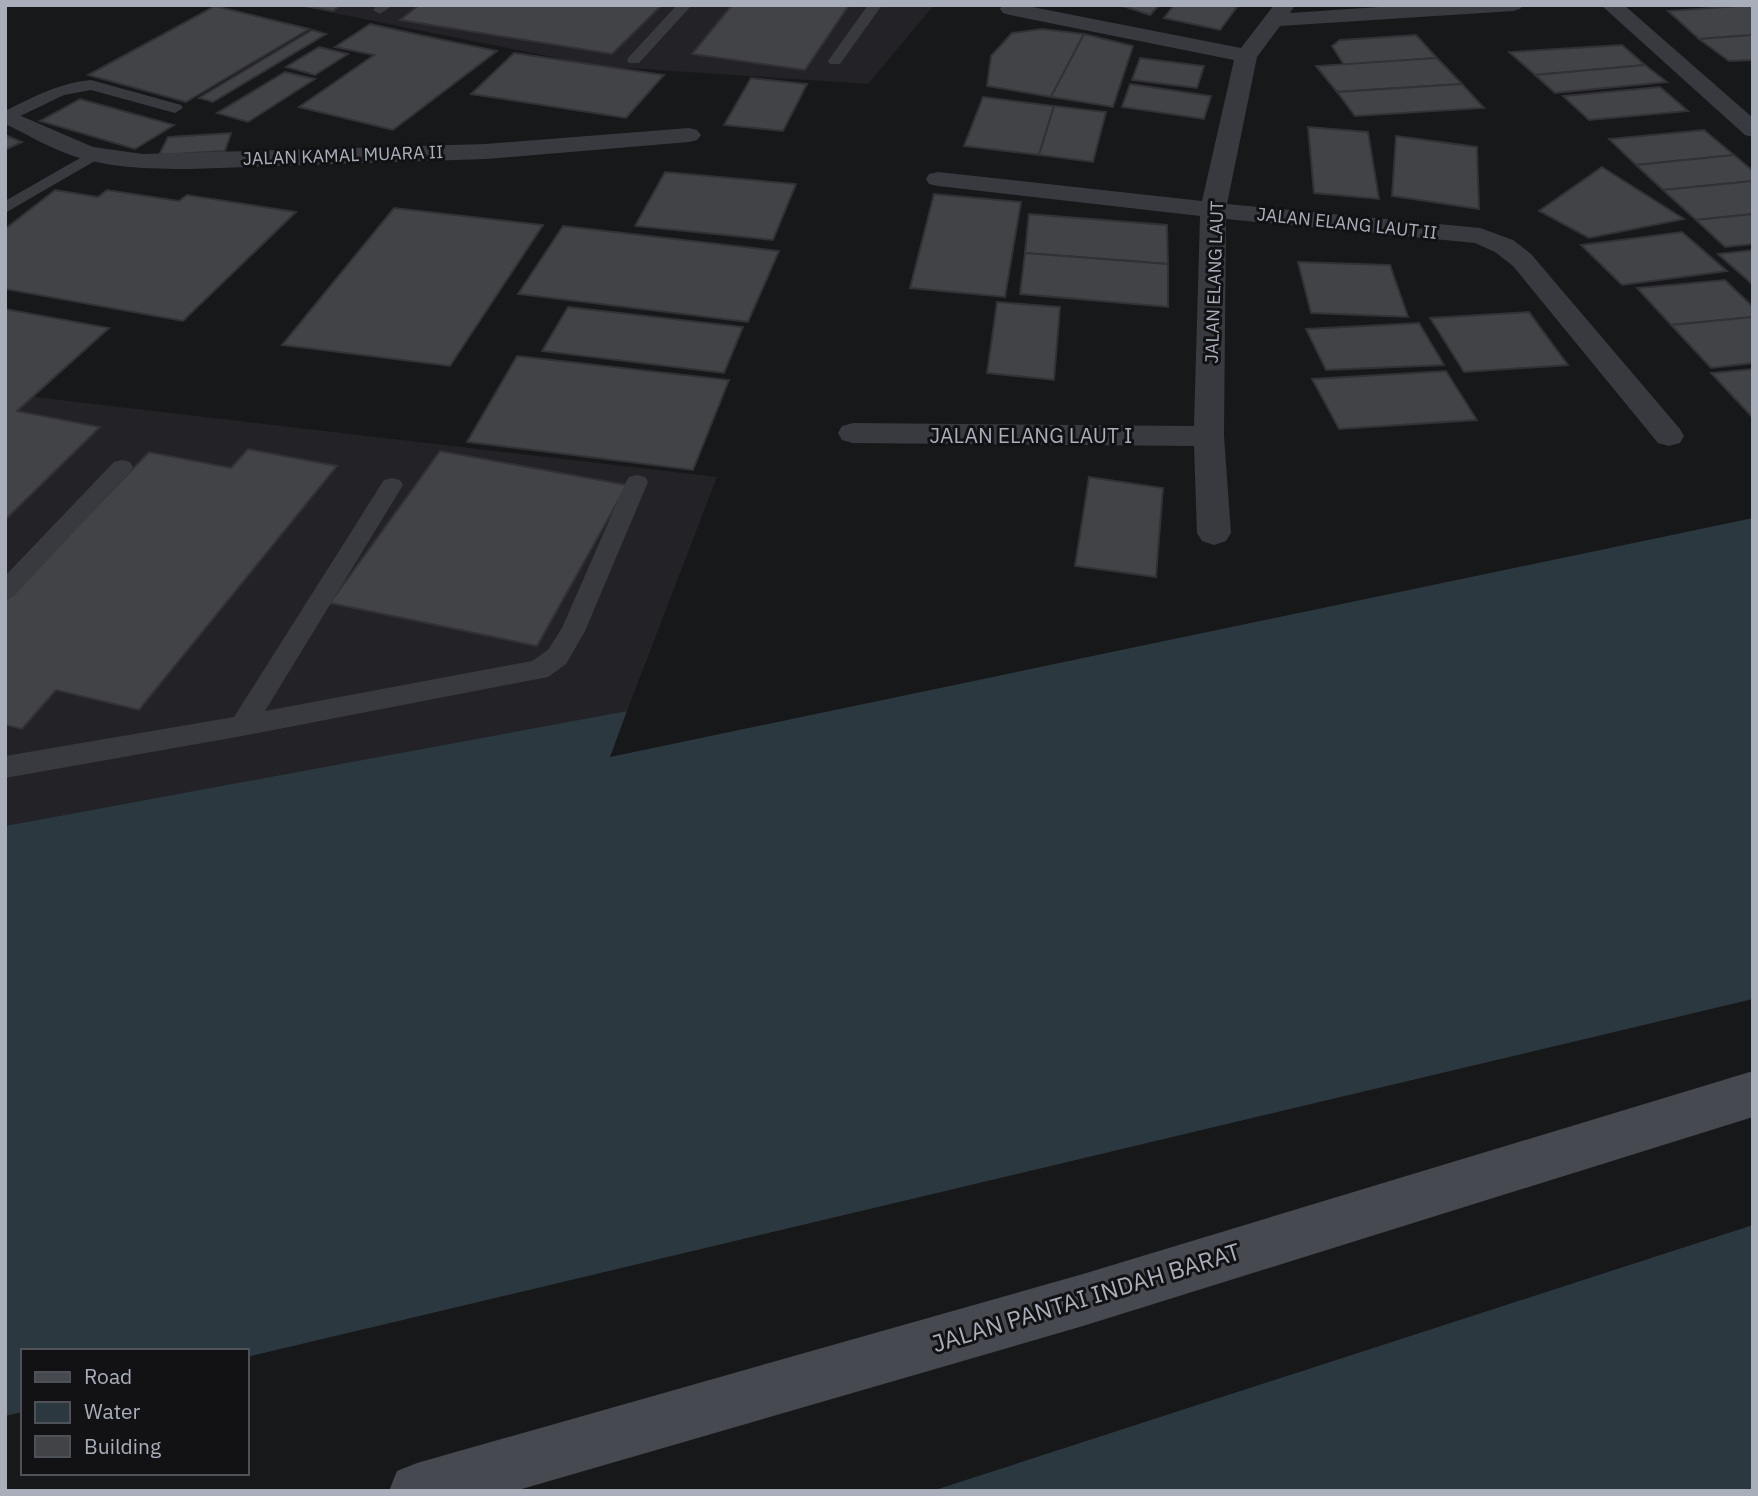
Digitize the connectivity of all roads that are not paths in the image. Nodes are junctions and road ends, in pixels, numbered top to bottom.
1 (685, 5) edge
2 (875, 5) edge
3 (1513, 5) edge
4 (1611, 5) edge
5 (1010, 9) dead end
6 (1278, 13) edge
7 (1247, 56) junction
8 (634, 60) dead end
9 (835, 61) dead end
10 (175, 108) dead end
11 (6, 116) edge
12 (1753, 130) edge
13 (689, 135) dead end
14 (94, 155) junction
15 (937, 178) dead end
16 (5, 208) edge
17 (1213, 210) junction
18 (853, 433) dead end
19 (1209, 436) junction
20 (1669, 436) dead end
21 (122, 467) dead end
22 (637, 482) dead end
23 (392, 485) dead end
24 (1214, 533) dead end
25 (5, 591) edge
26 (242, 726) junction
27 (5, 767) edge
28 (1753, 1094) edge
29 (417, 1491) edge

1 - 8 lane
2 - 9 lane
3 - 6 street
4 - 12 street
5 - 7 street
6 - 7 street, JALAN ELANG LAUT
7 - 17 street, JALAN ELANG LAUT
10 - 11 lane
11 - 14 street, JALAN KAMAL MUARA II
13 - 14 street, JALAN KAMAL MUARA II
14 - 16 lane
15 - 17 street, JALAN ELANG LAUT II
17 - 19 street, JALAN ELANG LAUT
17 - 20 street, JALAN ELANG LAUT II
18 - 19 street, JALAN ELANG LAUT I
19 - 24 street, JALAN ELANG LAUT
21 - 25 lane
22 - 26 lane
23 - 26 lane
26 - 27 lane
28 - 29 main road, JALAN PANTAI INDAH BARAT

